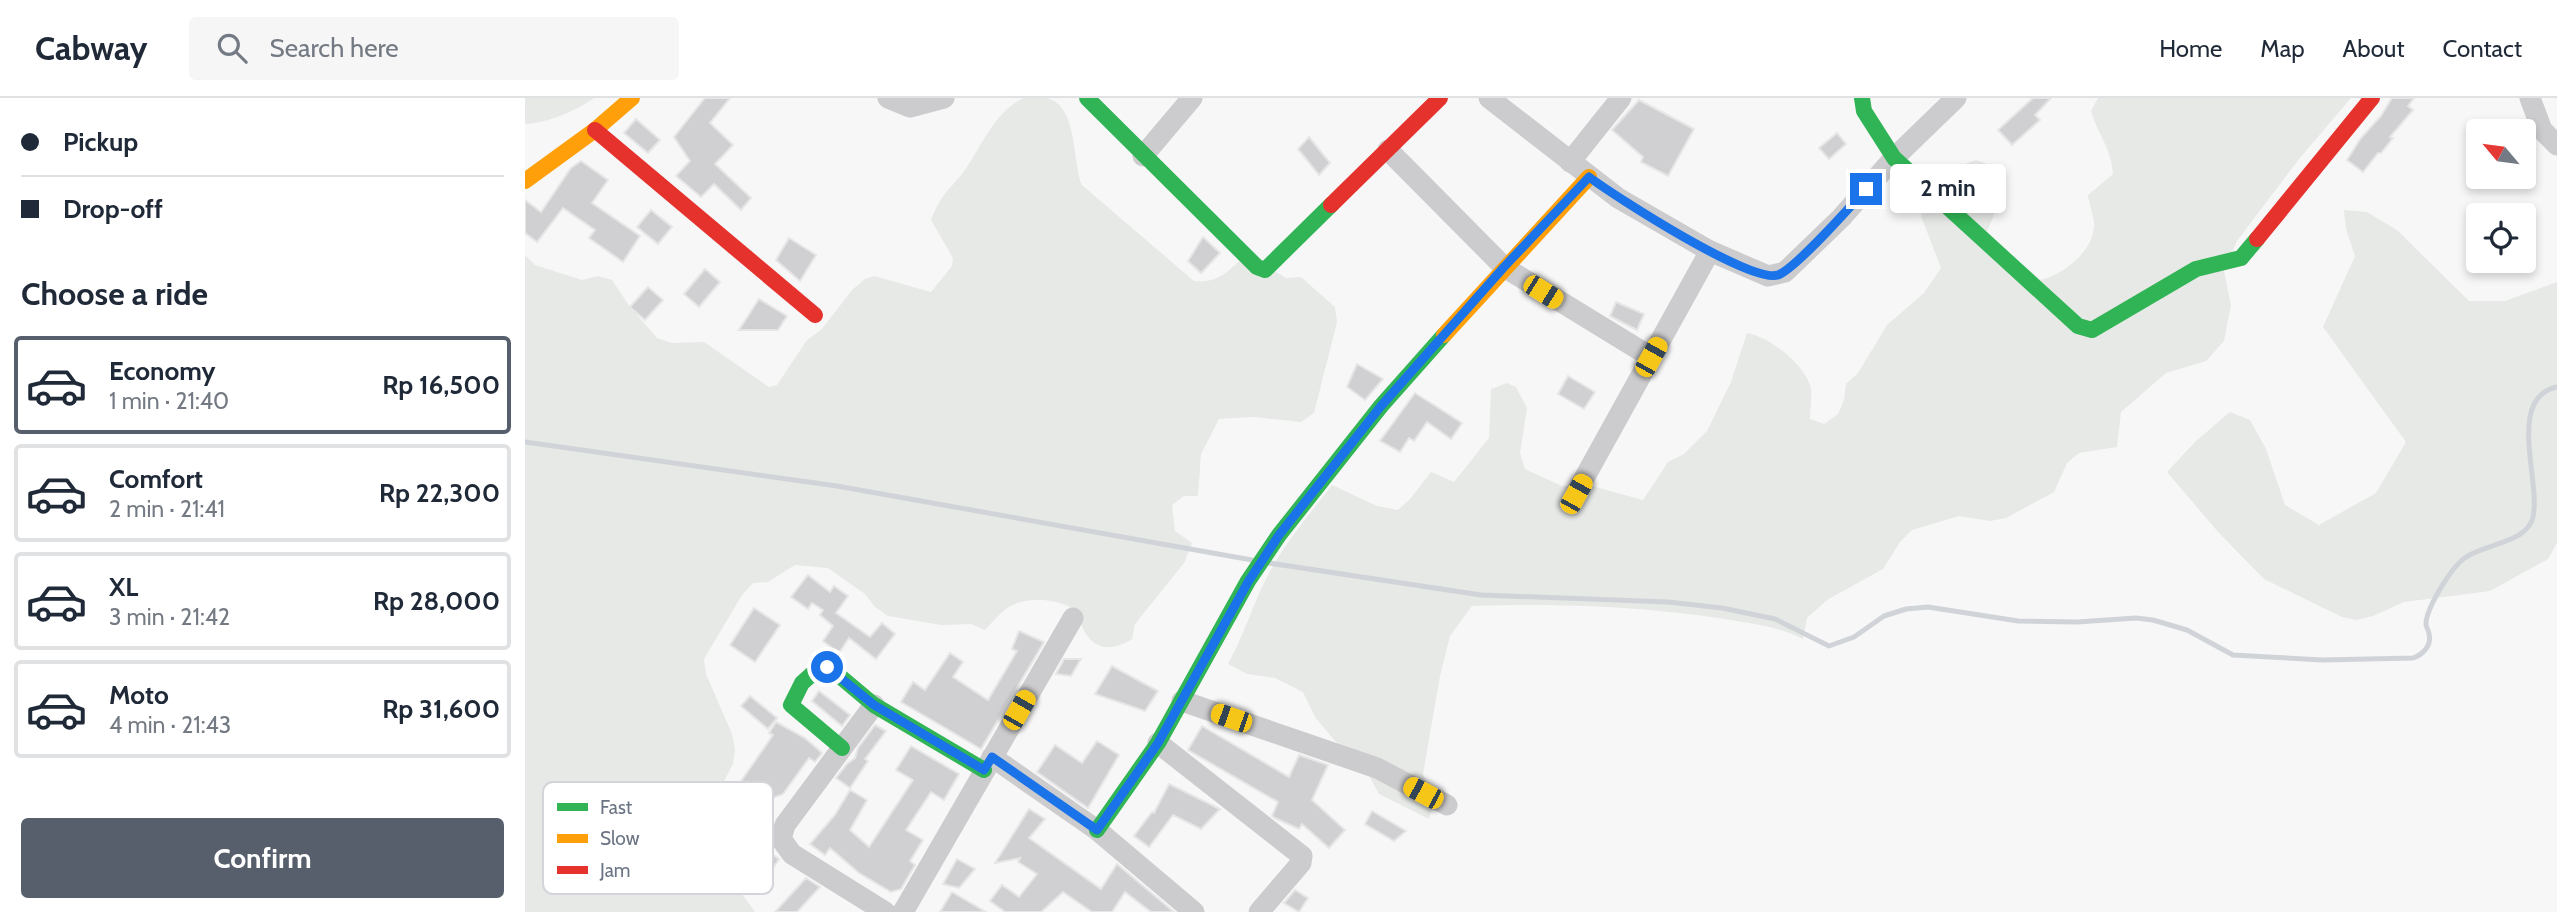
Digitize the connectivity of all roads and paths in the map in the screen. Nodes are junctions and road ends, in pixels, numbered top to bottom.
1 (632, 98) edge
2 (888, 98) edge
3 (944, 98) edge
4 (1087, 98) edge
5 (1192, 98) edge
6 (1440, 98) edge
7 (1489, 98) edge
8 (1621, 98) edge
9 (1862, 98) edge
10 (1956, 98) edge
11 (2372, 98) edge
12 (2530, 98) edge
13 (595, 130) junction
14 (2557, 145) edge
15 (1388, 150) junction
16 (1143, 156) junction
17 (1894, 158) junction
18 (1570, 162) junction
19 (1589, 177) junction
20 (525, 181) edge
21 (1710, 251) junction
22 (1504, 267) junction
23 (815, 315) dead end
24 (1651, 357) junction
25 (1576, 494) dead end
26 (1073, 618) dead end
27 (1182, 701) junction
28 (874, 705) junction
29 (1158, 743) junction
30 (842, 748) junction
31 (988, 763) junction
32 (1447, 805) dead end
33 (1097, 830) junction
34 (885, 912) edge
35 (902, 912) edge
36 (1193, 912) edge
37 (1259, 912) edge

1 - 13 street
2 - 3 street
4 - 16 street
5 - 16 street
6 - 15 street
7 - 18 street
8 - 18 street
9 - 17 street
10 - 17 street
11 - 17 street
12 - 14 street
13 - 20 street
13 - 23 street
15 - 16 street
15 - 22 street
17 - 21 street
18 - 19 street
19 - 21 street
19 - 22 street
21 - 24 street
22 - 24 street
22 - 27 street
24 - 25 street
26 - 31 street
27 - 29 street
27 - 32 street
28 - 30 street
28 - 30 street
28 - 31 street
29 - 33 street
29 - 37 street
30 - 34 street
31 - 33 street
31 - 35 street
33 - 36 street

